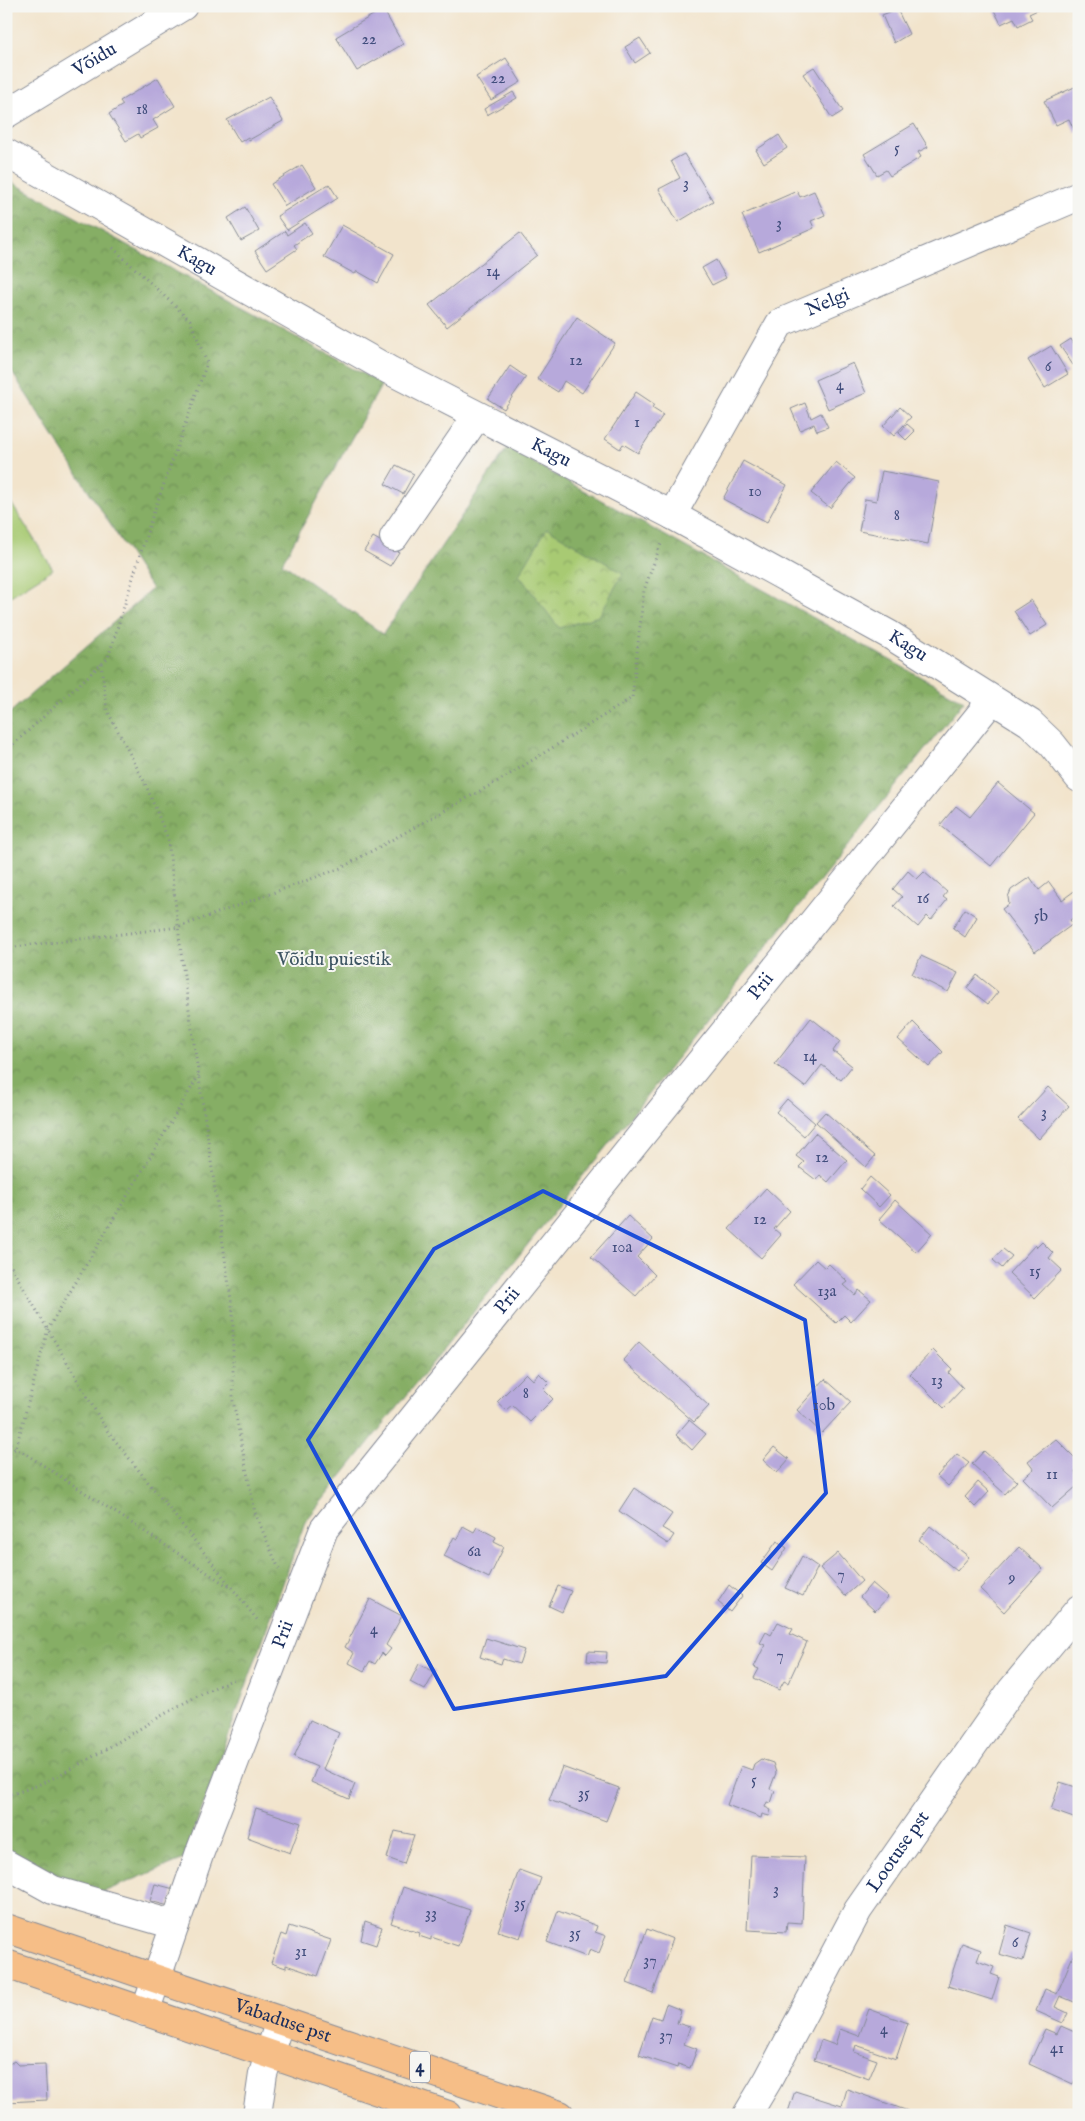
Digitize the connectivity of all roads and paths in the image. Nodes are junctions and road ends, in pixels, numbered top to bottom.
1 (183, 6) edge
2 (6, 114) edge
3 (6, 153) edge
4 (1079, 196) edge
5 (111, 245) dead end
6 (477, 416) junction
7 (672, 515) junction
8 (394, 537) dead end
9 (101, 664) junction
10 (992, 700) junction
11 (6, 751) edge
12 (1079, 778) edge
13 (179, 927) junction
14 (6, 948) edge
15 (199, 1075) junction
16 (6, 1258) edge
17 (48, 1329) junction
18 (6, 1441) edge
19 (16, 1448) junction
20 (6, 1456) edge
21 (234, 1590) junction
22 (294, 1604) junction
23 (1079, 1609) edge
24 (274, 1655) junction
25 (6, 1795) edge
26 (6, 1864) edge
27 (175, 1925) junction
28 (6, 1928) edge
29 (6, 1964) edge
30 (157, 1979) junction
31 (146, 2012) junction
32 (280, 2020) junction
33 (269, 2054) junction
34 (257, 2115) edge
35 (448, 2115) edge
36 (560, 2115) edge
37 (747, 2115) edge

1 - 2 street, Võidu
3 - 6 street, Kagu
4 - 7 street, Nelgi
5 - 9 path
6 - 7 street, Kagu
6 - 8 street
7 - 10 street, Kagu
7 - 13 path
9 - 11 path
9 - 13 path
10 - 12 street, Kagu
10 - 22 street, Prii
13 - 14 path
13 - 15 path
15 - 17 path
15 - 22 path
16 - 17 path
17 - 19 path
17 - 21 path
18 - 19 path
19 - 20 path
19 - 21 path
21 - 24 path
22 - 24 street, Prii
23 - 37 street, Lootuse pst
24 - 25 path
24 - 27 street, Prii
26 - 27 street
27 - 30 street, Prii
28 - 30 highway, Vabaduse pst / 4
29 - 31 highway, Vabaduse pst / 4
30 - 31 street, Prii
30 - 32 highway, Vabaduse pst / 4
31 - 33 highway, Vabaduse pst / 4
32 - 33 street
32 - 36 highway, Vabaduse pst / 4
33 - 34 street
33 - 35 highway, Vabaduse pst / 4

